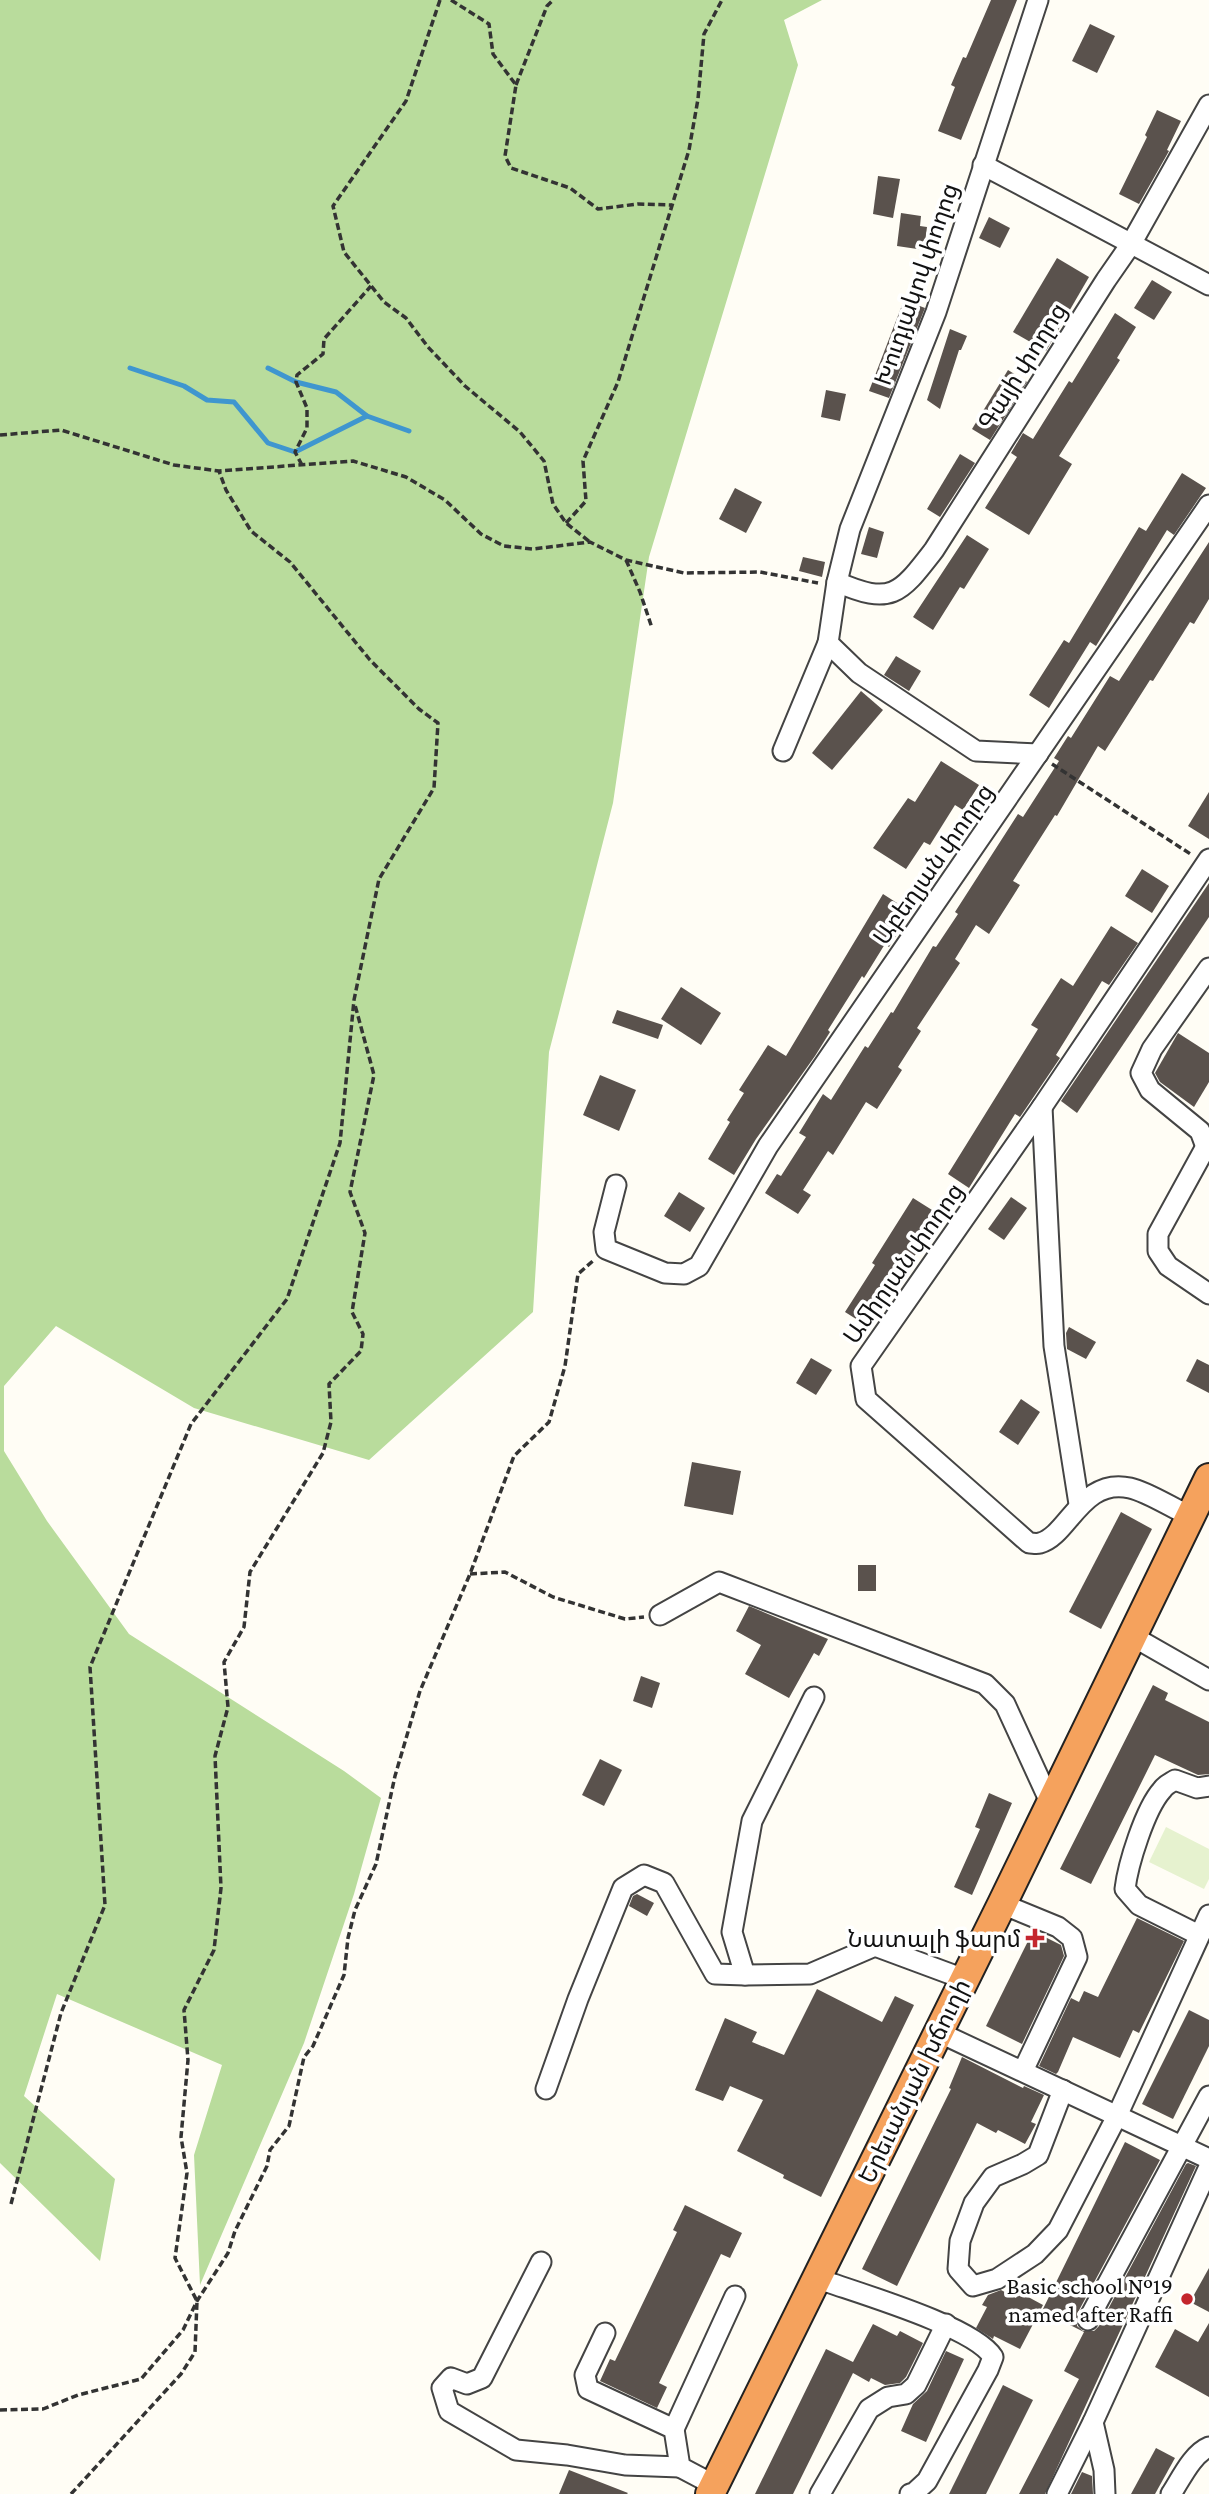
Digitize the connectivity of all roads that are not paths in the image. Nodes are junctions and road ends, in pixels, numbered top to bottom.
1 (1038, 0) edge
2 (1209, 105) edge
3 (983, 165) junction
4 (1131, 244) junction
5 (1209, 285) edge
6 (1209, 506) edge
7 (837, 582) junction
8 (828, 643) junction
9 (783, 751) dead end
10 (1038, 754) junction
11 (1207, 862) edge
12 (1206, 981) edge
13 (1042, 1107) junction
14 (1208, 1144) edge
15 (616, 1185) dead end
16 (1209, 1294) edge
17 (1209, 1478) edge
18 (1079, 1504) junction
19 (1190, 1516) junction
20 (660, 1615) road end
21 (1132, 1636) junction
22 (1209, 1680) edge
23 (814, 1697) dead end
24 (1209, 1786) edge
25 (1050, 1802) junction
26 (1002, 1904) junction
27 (1209, 1915) edge
28 (1199, 1935) junction
29 (745, 1975) junction
30 (964, 1979) junction
31 (938, 2032) junction
32 (1023, 2071) junction
33 (546, 2089) dead end
34 (1063, 2091) junction
35 (1209, 2096) edge
36 (1117, 2116) junction
37 (1183, 2147) junction
38 (1209, 2159) edge
39 (1209, 2167) edge
40 (541, 2262) dead end
41 (816, 2278) junction
42 (735, 2296) dead end
43 (1088, 2320) dead end
44 (946, 2324) junction
45 (605, 2333) dead end
46 (1093, 2422) junction
47 (674, 2429) junction
48 (1209, 2447) edge
49 (680, 2467) junction
50 (712, 2490) edge
51 (820, 2494) edge
52 (910, 2494) edge
53 (1057, 2494) edge
54 (1105, 2494) edge
55 (1171, 2494) edge

1 - 3 street, Խուդյակով փողոց
2 - 4 street, Գայի փողոց
3 - 4 street
3 - 7 street, Խուդյակով փողոց
4 - 5 street
4 - 7 street, Գայի փողոց
6 - 10 street, Աբեղյան փողոց
7 - 8 street, Խուդյակով փողոց
8 - 9 street, Խուդյակով փողոց
8 - 10 street
10 - 15 street, Աբեղյան փողոց
11 - 13 street, Ամիրյան փողոց
12 - 14 street
13 - 18 street
13 - 18 street, Ամիրյան փողոց
14 - 16 street
17 - 19 highway, Երեւանյան խճուղի
18 - 19 street, Ամիրյան փողոց
19 - 21 highway, Երեւանյան խճուղի
20 - 25 street
21 - 22 street
21 - 25 highway, Երեւանյան խճուղի
23 - 29 street
24 - 28 street
25 - 26 highway, Երեւանյան խճուղի
26 - 30 highway, Երեւանյան խճուղի
26 - 32 street
27 - 28 street
28 - 36 street
29 - 30 street
29 - 33 street
30 - 31 highway, Երեւանյան խճուղի
31 - 32 street
31 - 41 highway, Երեւանյան խճուղի
32 - 34 street
34 - 36 street
34 - 36 street
35 - 37 street
36 - 37 street
37 - 38 street
37 - 43 street
39 - 46 street
40 - 49 street
41 - 44 street
41 - 50 highway, Երեւանյան խճուղի
42 - 47 street
44 - 51 street
44 - 52 street
45 - 47 street
46 - 53 street
46 - 54 street
47 - 49 street
48 - 55 street
49 - 50 street

